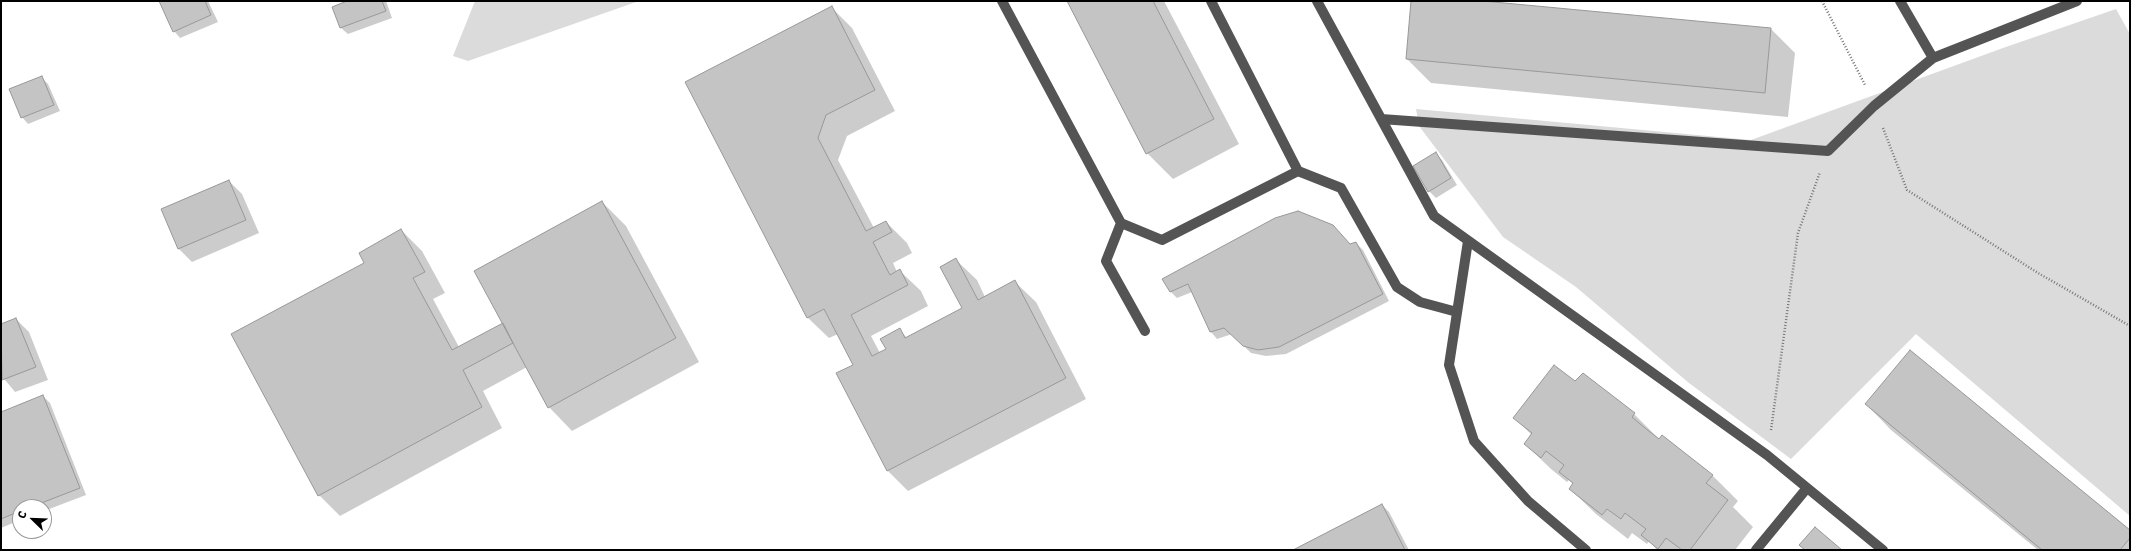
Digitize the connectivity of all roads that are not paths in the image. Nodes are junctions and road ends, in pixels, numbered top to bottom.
1 (1002, 1) edge
2 (1211, 1) edge
3 (1317, 1) edge
4 (1900, 1) edge
5 (2077, 1) edge
6 (1933, 58) junction
7 (1381, 119) junction
8 (1298, 171) junction
9 (1120, 223) junction
10 (1468, 241) junction
11 (1457, 312) junction
12 (1145, 331) dead end
13 (1807, 488) junction
14 (1586, 550) edge
15 (1756, 550) edge
16 (1883, 550) edge

1 - 9 lane
2 - 8 lane
3 - 7 lane
4 - 6 lane
5 - 6 lane
6 - 7 lane
7 - 10 lane
8 - 9 lane
8 - 11 lane
9 - 12 lane
10 - 11 lane
10 - 13 lane
11 - 14 lane
13 - 15 lane
13 - 16 lane

